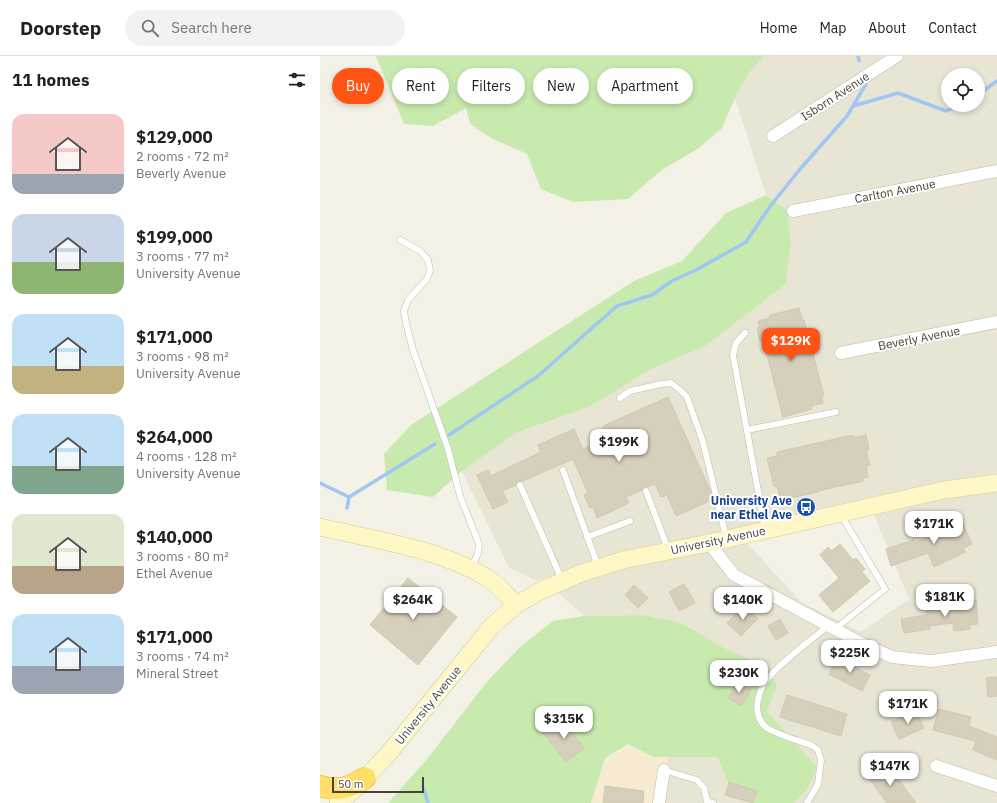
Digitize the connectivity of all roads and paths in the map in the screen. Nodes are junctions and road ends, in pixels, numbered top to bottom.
1 (897, 56) edge
2 (773, 136) dead end
3 (997, 171) edge
4 (793, 211) dead end
5 (400, 240) dead end
6 (997, 322) edge
7 (744, 333) dead end
8 (841, 353) dead end
9 (620, 398) dead end
10 (836, 412) dead end
11 (747, 430) junction
12 (563, 470) dead end
13 (997, 483) edge
14 (520, 485) dead end
15 (646, 491) dead end
16 (840, 514) junction
17 (630, 521) dead end
18 (320, 527) edge
19 (766, 530) junction
20 (588, 537) junction
21 (726, 539) junction
22 (709, 543) junction
23 (669, 551) junction
24 (598, 567) junction
25 (471, 569) junction
26 (562, 581) junction
27 (516, 605) junction
28 (831, 628) junction
29 (997, 652) edge
30 (936, 766) dead end
31 (664, 770) joint
32 (320, 786) edge
33 (997, 786) edge
34 (352, 794) edge
35 (320, 798) edge
36 (325, 803) edge
37 (659, 803) edge
38 (713, 803) edge
39 (807, 803) edge

1 - 2 street, Isborn Avenue
3 - 4 street, Carlton Avenue
5 - 25 lane
6 - 8 street, Beverly Avenue
7 - 11 lane
9 - 21 lane
10 - 11 lane
11 - 19 lane
12 - 20 lane
13 - 16 main road, University Avenue
14 - 26 lane
15 - 23 lane
16 - 19 main road, University Avenue
16 - 28 lane
17 - 20 lane
18 - 25 main road
19 - 21 main road, University Avenue
20 - 24 lane
21 - 22 main road, University Avenue
22 - 23 main road, University Avenue
22 - 28 street
23 - 24 main road, University Avenue
24 - 26 main road, University Avenue
25 - 27 main road
26 - 27 main road, University Avenue
27 - 34 main road, University Avenue
28 - 29 street
28 - 39 lane
30 - 33 street
31 - 37 street
31 - 38 lane
32 - 34 highway
35 - 36 highway

